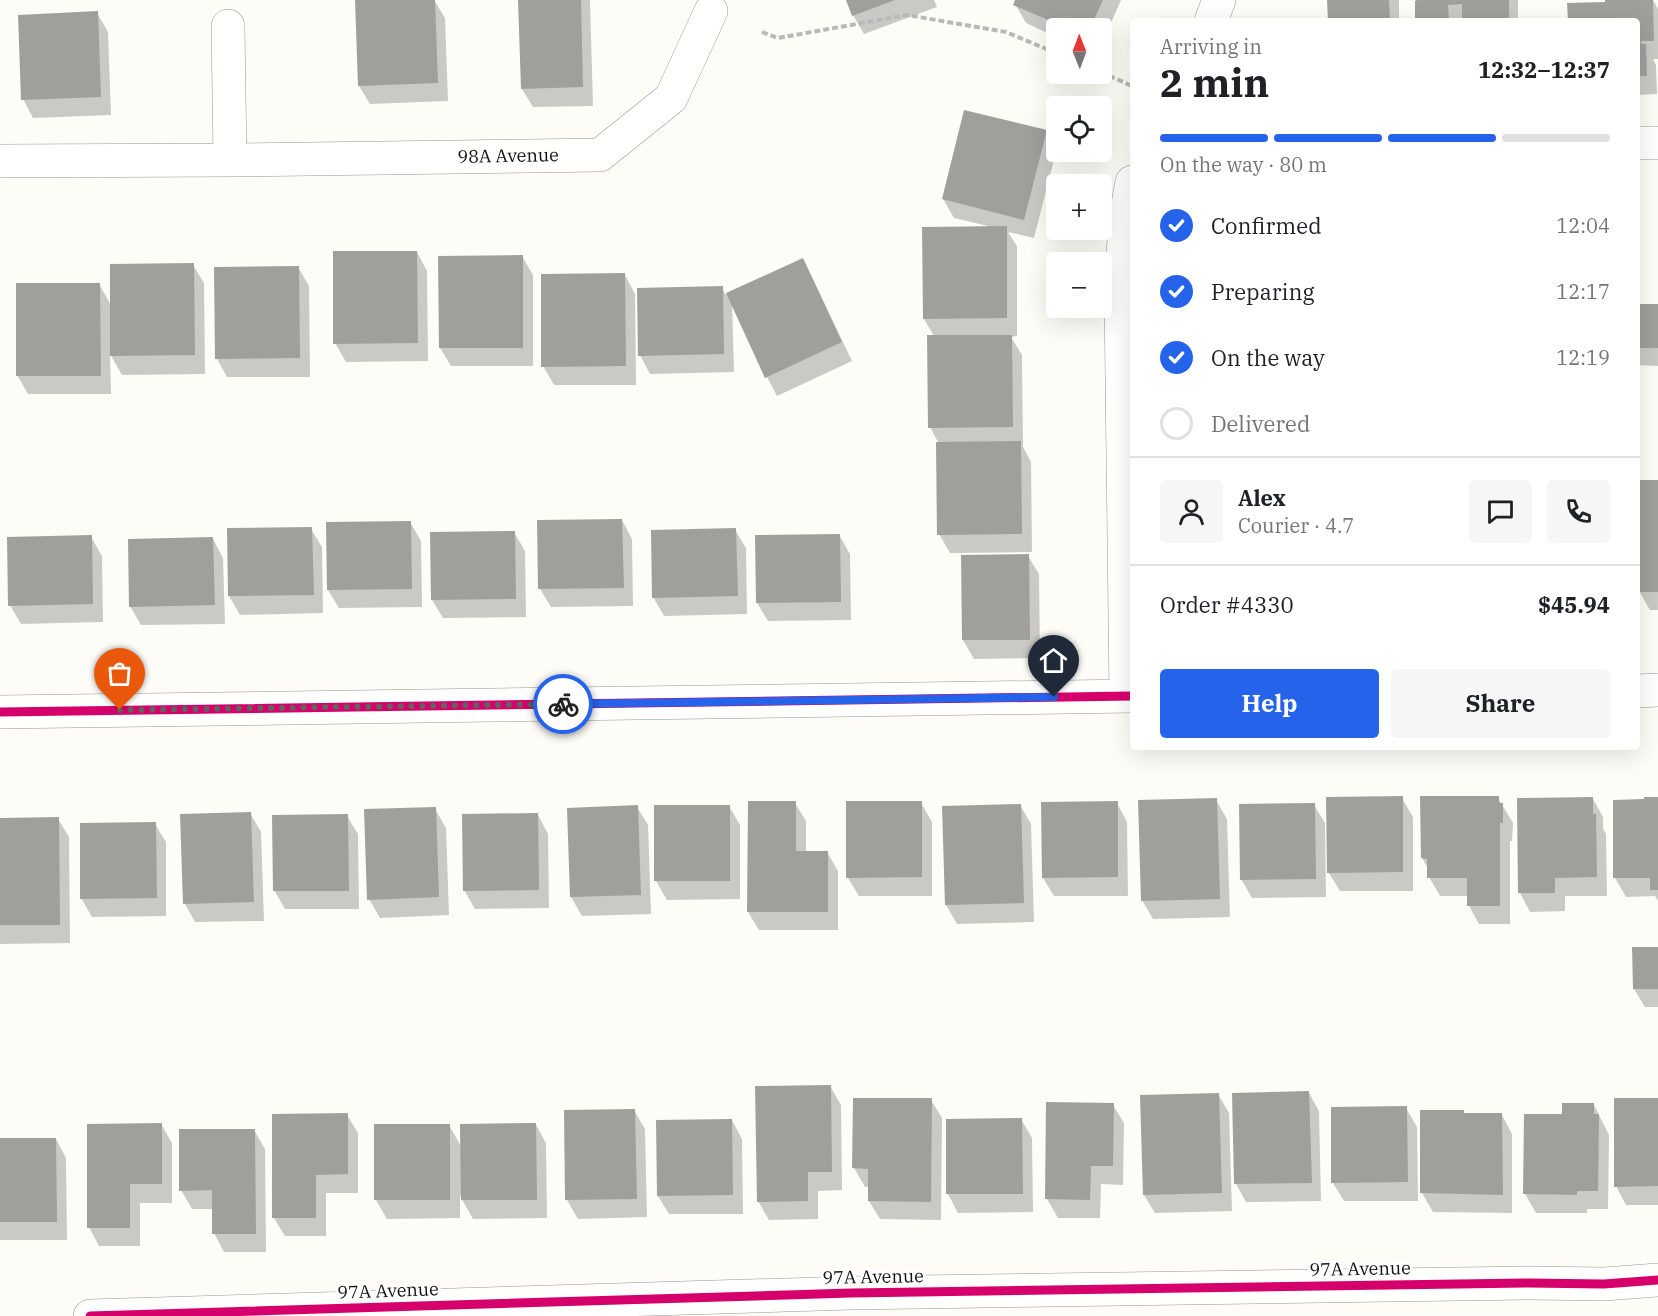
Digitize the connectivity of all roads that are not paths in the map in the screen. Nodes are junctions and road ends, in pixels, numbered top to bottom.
1 (1219, 0) edge
2 (711, 10) dead end
3 (1212, 18) edge
4 (228, 26) dead end
5 (1640, 143) edge
6 (1658, 143) edge
7 (230, 160) junction
8 (0, 161) edge
9 (1130, 192) edge
10 (1658, 690) edge
11 (1640, 691) edge
12 (1129, 696) edge
13 (0, 712) edge
14 (1658, 1280) edge
15 (90, 1316) edge

1 - 3 street
2 - 7 street, 98A Avenue
4 - 7 street
5 - 6 street
7 - 8 street, 98A Avenue
9 - 12 street
10 - 11 street
12 - 13 street
14 - 15 street, 97A Avenue

